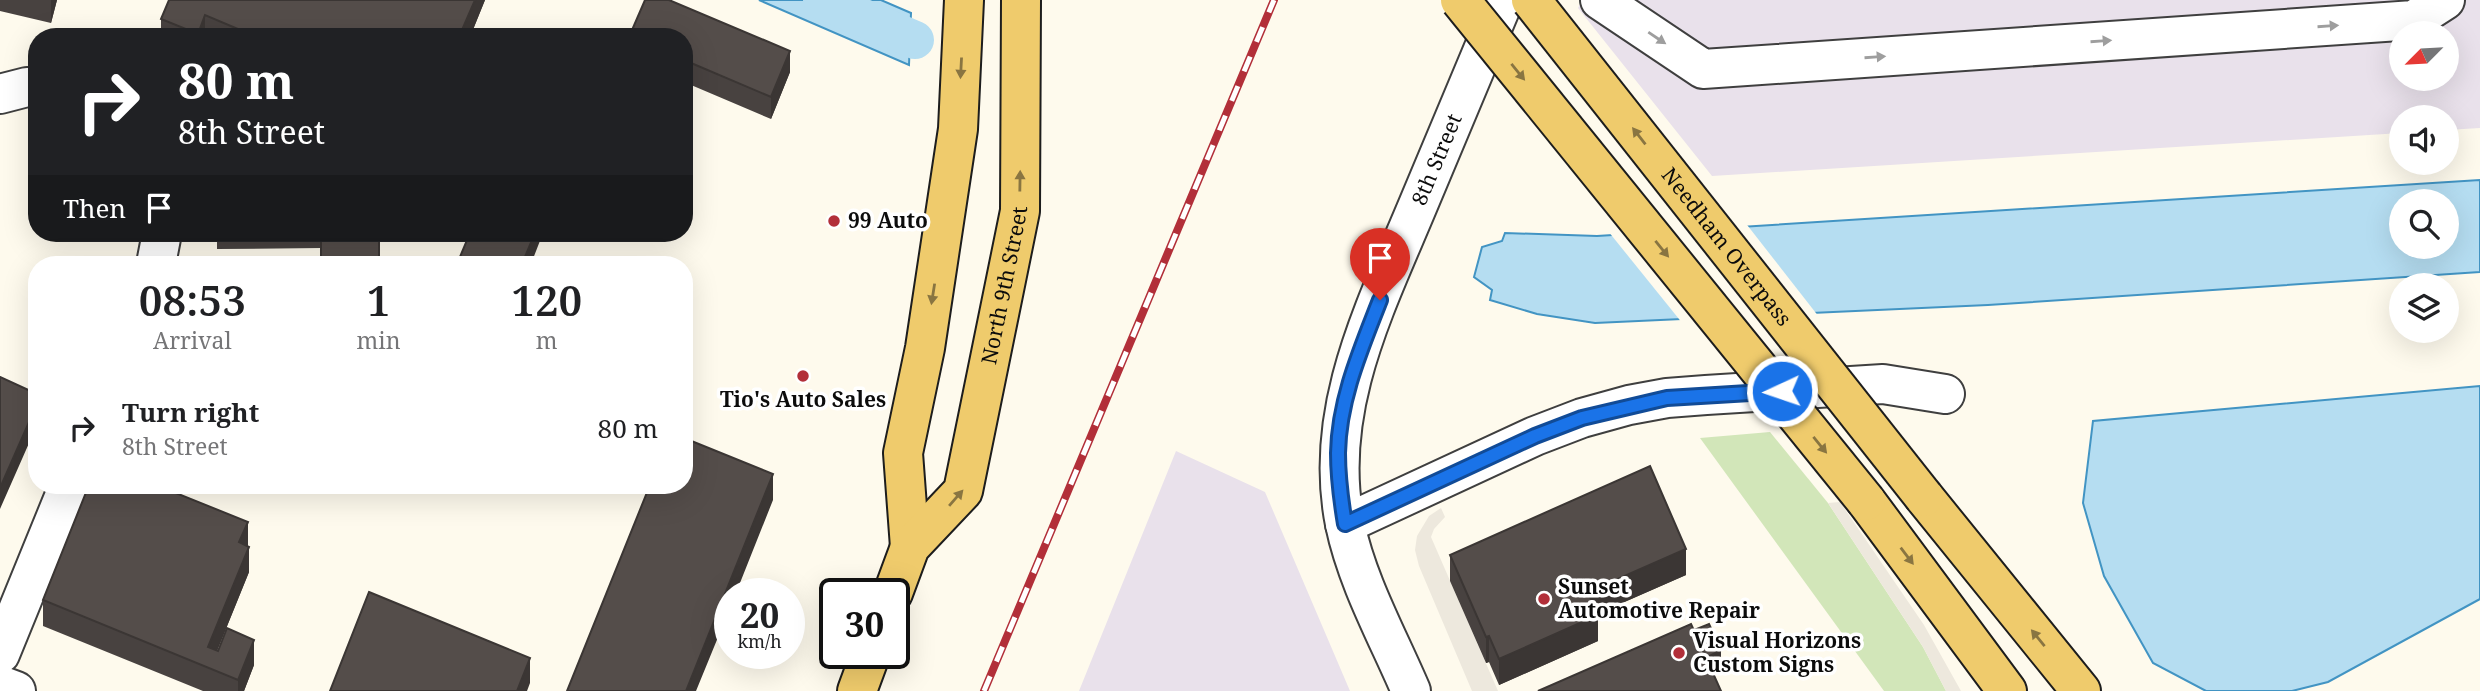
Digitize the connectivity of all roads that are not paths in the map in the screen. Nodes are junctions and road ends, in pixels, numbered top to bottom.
1 (964, 0) edge
2 (1021, 0) edge
3 (1460, 0) edge
4 (1504, 0) edge
5 (1531, 0) edge
6 (1600, 0) edge
7 (2445, 0) edge
8 (28, 87) edge
9 (0, 94) edge
10 (1945, 394) dead end
11 (65, 494) edge
12 (1345, 524) junction
13 (910, 547) junction
14 (899, 578) edge
15 (1977, 650) junction
16 (0, 654) edge
17 (865, 669) edge
18 (0, 685) edge
19 (16, 691) edge
20 (857, 691) edge
21 (1411, 691) edge
22 (1982, 691) edge
23 (2007, 691) edge
24 (2081, 691) edge

1 -> 13 main road, North 9th Street
13 -> 2 main road, North 9th Street
3 -> 15 main road, bridge
4 - 12 street, 8th Street
24 -> 5 main road, Needham Overpass, bridge
6 -> 7 street
8 - 9 street
10 - 12 street
11 - 16 street
12 - 21 street, 8th Street
13 - 14 main road, North 9th Street
15 - 22 main road
15 - 23 main road
17 - 20 main road
18 - 19 street

